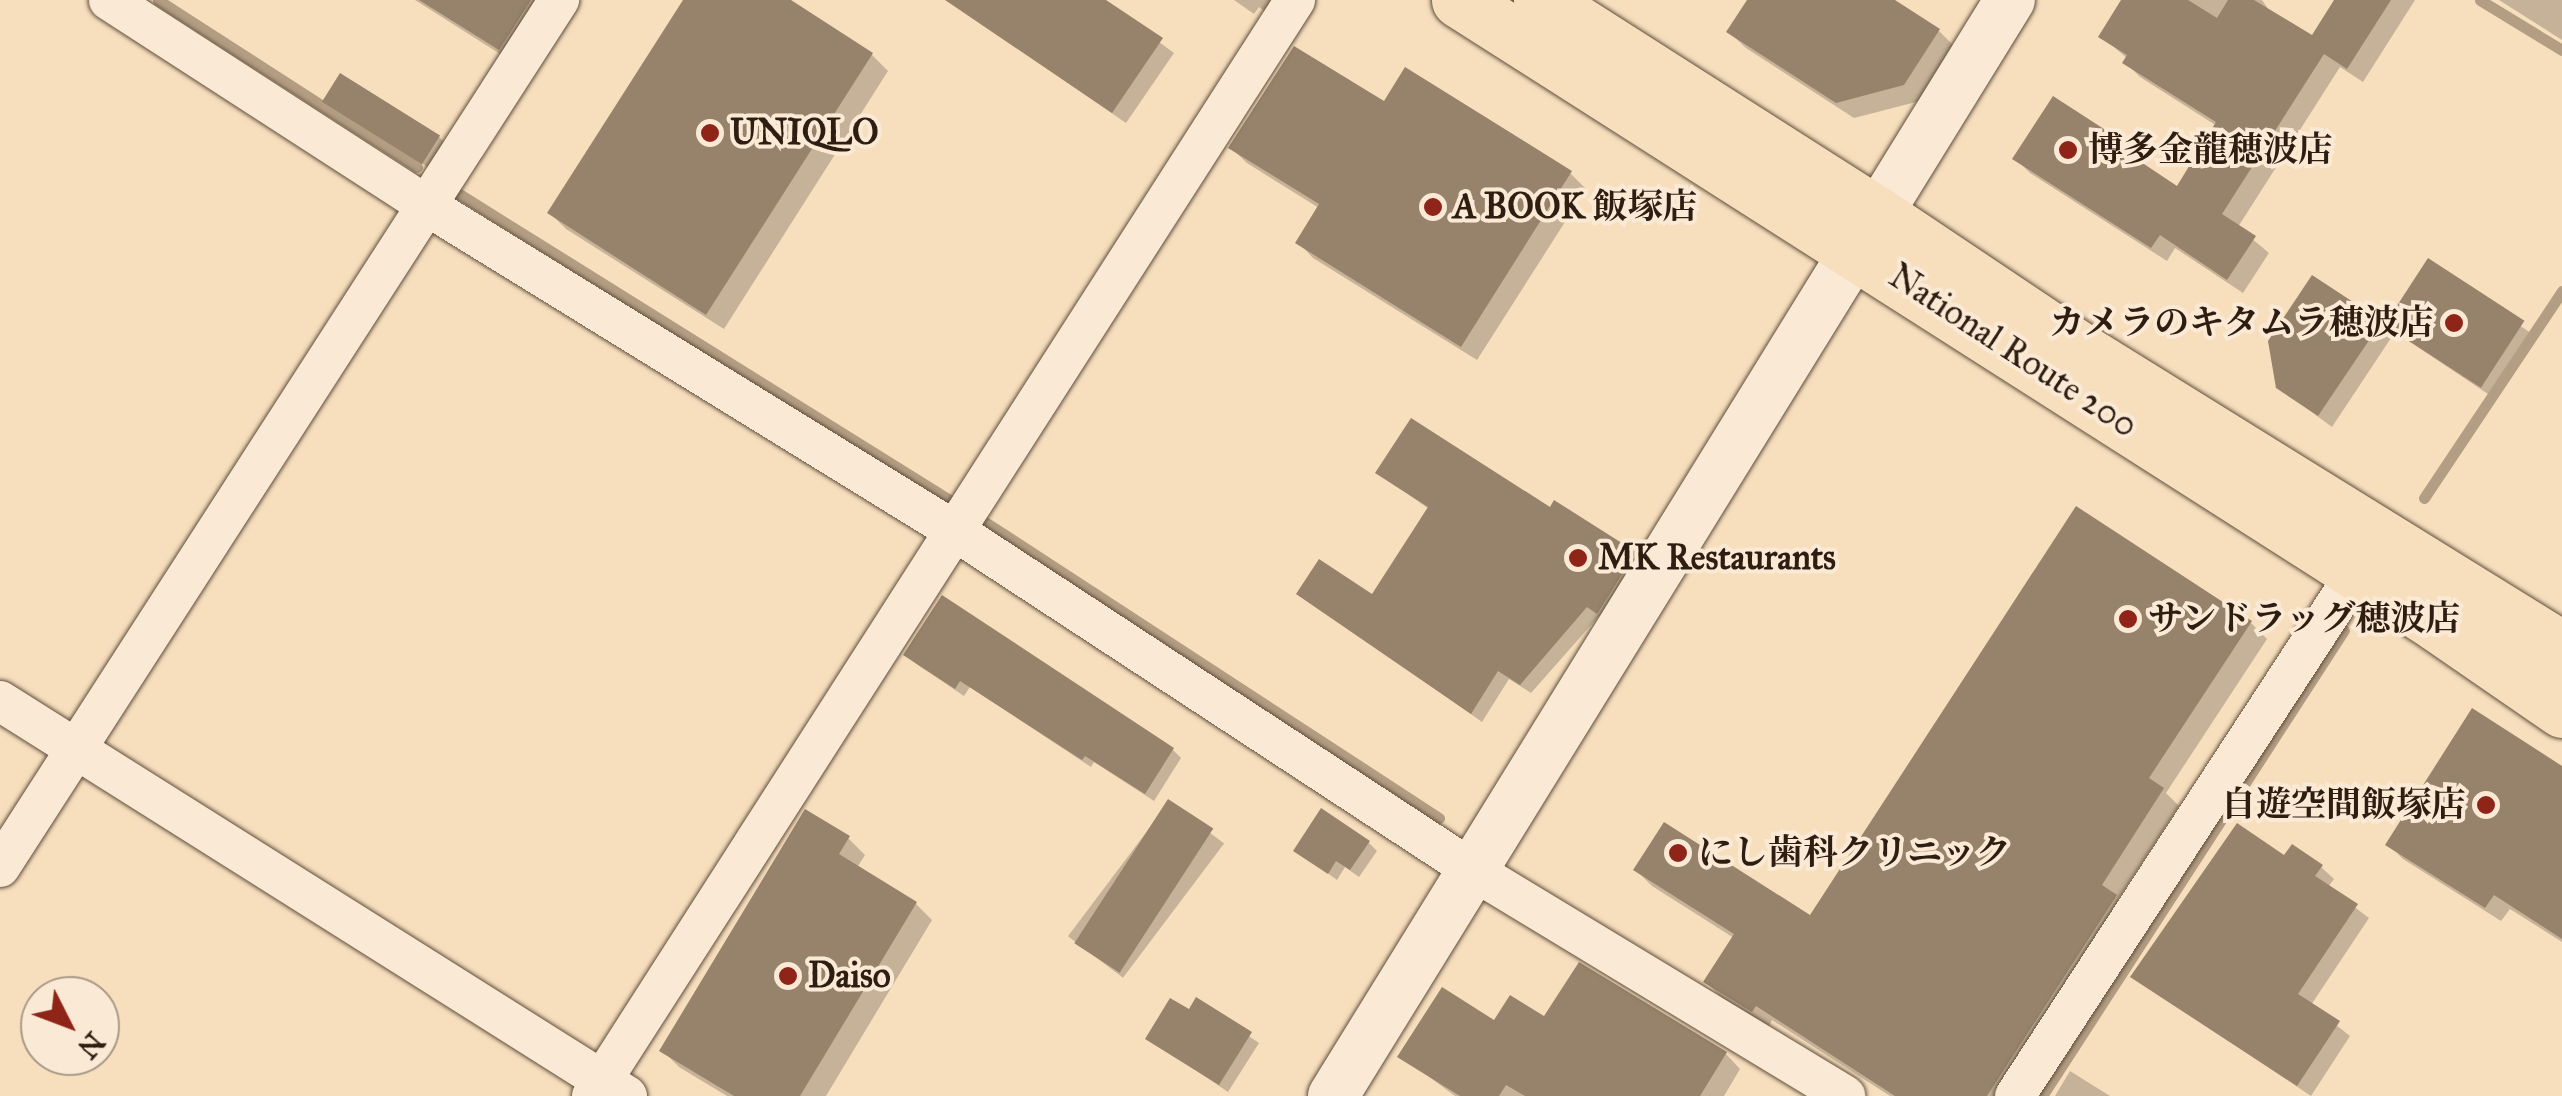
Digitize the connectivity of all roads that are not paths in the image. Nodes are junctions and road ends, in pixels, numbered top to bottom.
1 (109, 0) edge
2 (559, 0) edge
3 (1295, 0) edge
4 (1459, 0) edge
5 (1541, 0) edge
6 (2010, 0) edge
7 (429, 207) junction
8 (1866, 232) junction
9 (955, 531) junction
10 (2357, 572) junction
11 (2562, 649) edge
12 (0, 701) edge
13 (2562, 710) edge
14 (77, 749) junction
15 (0, 867) edge
16 (1474, 871) junction
17 (607, 1091) edge
18 (1333, 1096) edge
19 (1845, 1096) edge
20 (2015, 1096) edge

1 - 7 street
2 - 7 street
3 - 9 street
4 - 8 highway, National Route 200
5 - 8 highway, National Route 200
6 - 8 street
7 - 9 street
7 - 14 street
8 - 10 highway, National Route 200
8 - 11 highway, National Route 200
8 - 16 street
9 - 16 street
9 - 17 street
10 - 13 highway, National Route 200
10 - 20 street
12 - 14 street
14 - 15 street
14 - 17 street
16 - 18 street
16 - 19 street

